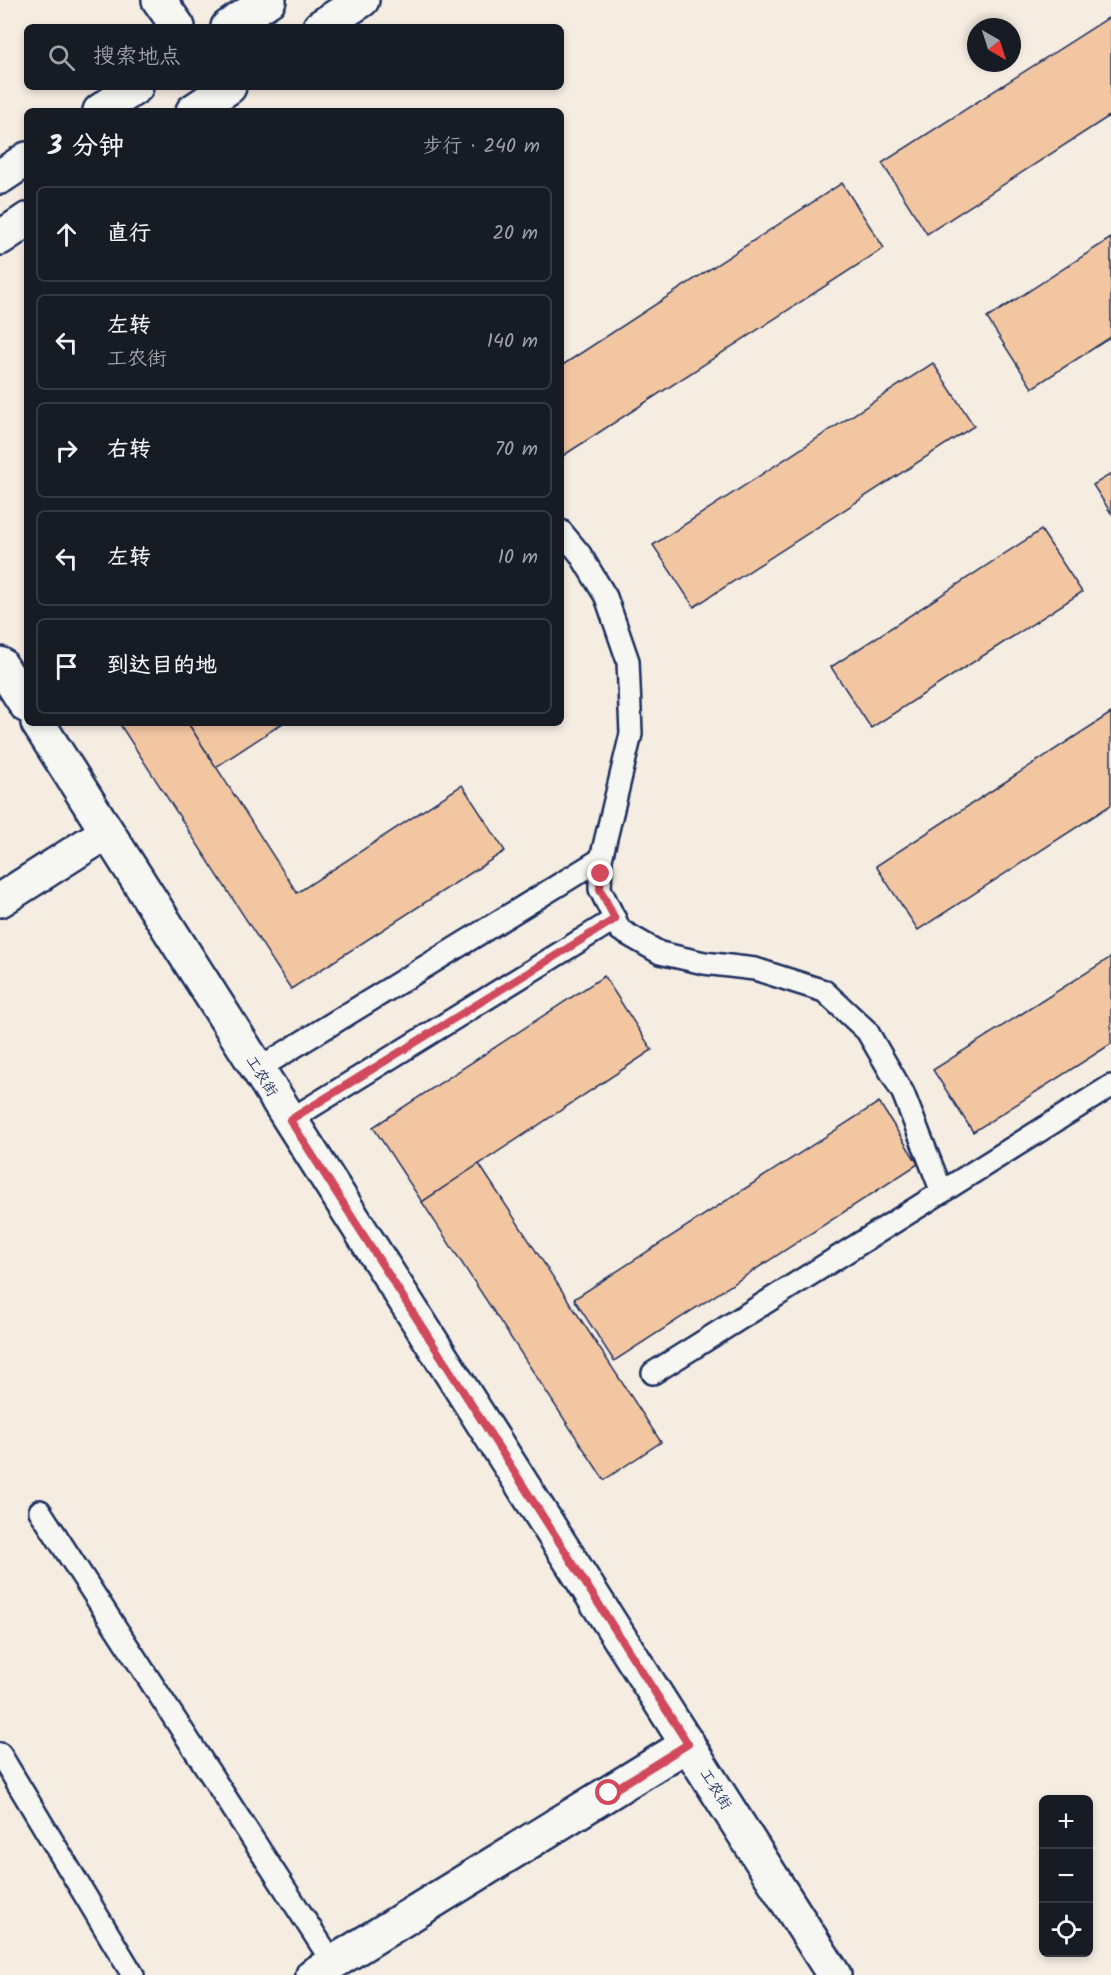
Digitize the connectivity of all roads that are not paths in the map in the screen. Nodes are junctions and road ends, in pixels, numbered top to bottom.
1 (159, 0) edge
2 (269, 0) edge
3 (362, 0) edge
4 (176, 24) edge
5 (233, 24) edge
6 (326, 24) edge
7 (132, 90) edge
8 (224, 90) edge
9 (104, 108) edge
10 (198, 108) edge
11 (24, 161) edge
12 (0, 177) edge
13 (24, 222) edge
14 (0, 238) edge
15 (564, 535) edge
16 (0, 664) edge
17 (24, 701) edge
18 (40, 726) edge
19 (107, 832) junction
20 (601, 859) junction
21 (0, 900) edge
22 (615, 919) junction
23 (258, 1069) junction
24 (1111, 1086) edge
25 (290, 1120) junction
26 (942, 1192) junction
27 (653, 1373) dead end
28 (40, 1511) dead end
29 (688, 1744) junction
30 (0, 1755) edge
31 (323, 1969) edge
32 (133, 1975) edge
33 (834, 1975) edge

1 - 4 street
2 - 5 street
3 - 6 street
7 - 9 street
8 - 10 street
11 - 12 street
13 - 14 street
15 - 20 lane
16 - 17 street
18 - 19 street, 工农街
19 - 21 street
19 - 23 street, 工农街
20 - 22 lane
20 - 23 lane
22 - 25 lane
22 - 26 lane
23 - 25 street, 工农街
24 - 26 lane
25 - 29 street, 工农街
26 - 27 lane
28 - 31 lane
29 - 31 street
29 - 33 street, 工农街
30 - 32 lane

